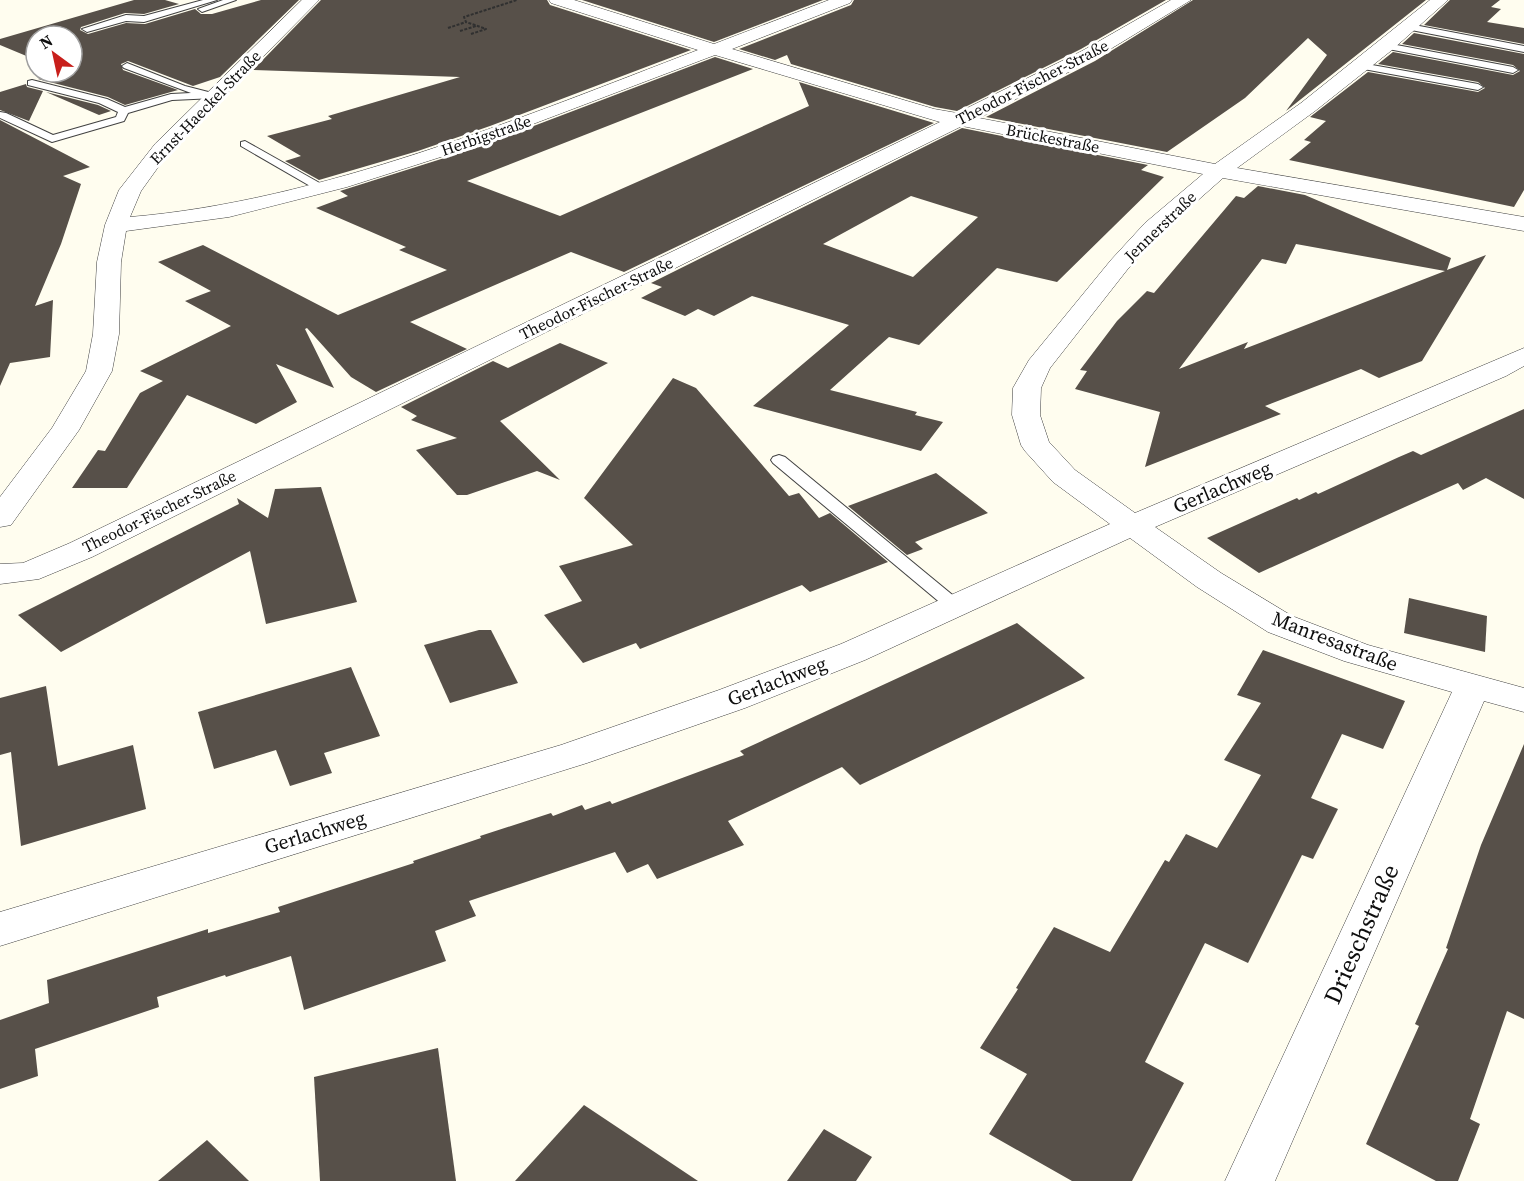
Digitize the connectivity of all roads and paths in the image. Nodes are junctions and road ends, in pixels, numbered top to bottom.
1 (213, 0) edge
2 (232, 0) edge
3 (311, 0) edge
4 (517, 0) edge
5 (557, 0) edge
6 (844, 0) edge
7 (1184, 0) edge
8 (1440, 0) edge
9 (466, 22) junction
10 (476, 25) junction
11 (1409, 27) junction
12 (135, 28) dead end
13 (448, 28) dead end
14 (87, 29) dead end
15 (460, 31) dead end
16 (471, 34) dead end
17 (1386, 46) junction
18 (712, 49) junction
19 (1524, 49) edge
20 (127, 66) dead end
21 (1361, 66) junction
22 (1513, 70) dead end
23 (36, 84) edge
24 (1478, 87) dead end
25 (216, 95) junction
26 (124, 111) junction
27 (2, 115) dead end
28 (961, 119) junction
29 (245, 144) dead end
30 (1219, 171) junction
31 (321, 188) junction
32 (116, 225) junction
33 (1524, 225) edge
34 (1524, 356) edge
35 (779, 460) dead end
36 (0, 518) edge
37 (1133, 525) junction
38 (0, 574) edge
39 (955, 606) junction
40 (1472, 687) junction
41 (1524, 700) edge
42 (0, 929) edge
43 (1250, 1181) edge

1 - 14 lane
2 - 12 lane
3 - 25 street, Ernst-Haeckel-Straße
4 - 9 path
5 - 18 street, Brückestraße
6 - 18 street, Herbigstraße
7 - 28 street, Theodor-Fischer-Straße
8 - 11 street, Jennerstraße
9 - 10 path
9 - 13 path
10 - 15 path
10 - 16 path
11 - 17 street, Jennerstraße
11 - 19 lane
17 - 21 street, Jennerstraße
17 - 22 lane
18 - 28 street, Brückestraße
18 - 31 street, Herbigstraße
20 - 25 lane
21 - 24 lane
21 - 30 street, Jennerstraße
23 - 26 lane
25 - 26 lane
25 - 32 street, Ernst-Haeckel-Straße
26 - 27 lane
28 - 30 street, Brückestraße
28 - 38 street, Theodor-Fischer-Straße
29 - 31 lane
30 - 33 street, Brückestraße
30 - 37 street, Jennerstraße
31 - 32 street, Herbigstraße
32 - 36 street, Ernst-Haeckel-Straße
34 - 37 street, Gerlachweg
35 - 39 lane
37 - 39 street, Gerlachweg
37 - 40 street, Manresastraße
39 - 42 street, Gerlachweg
40 - 41 street, Manresastraße
40 - 43 street, Drieschstraße

